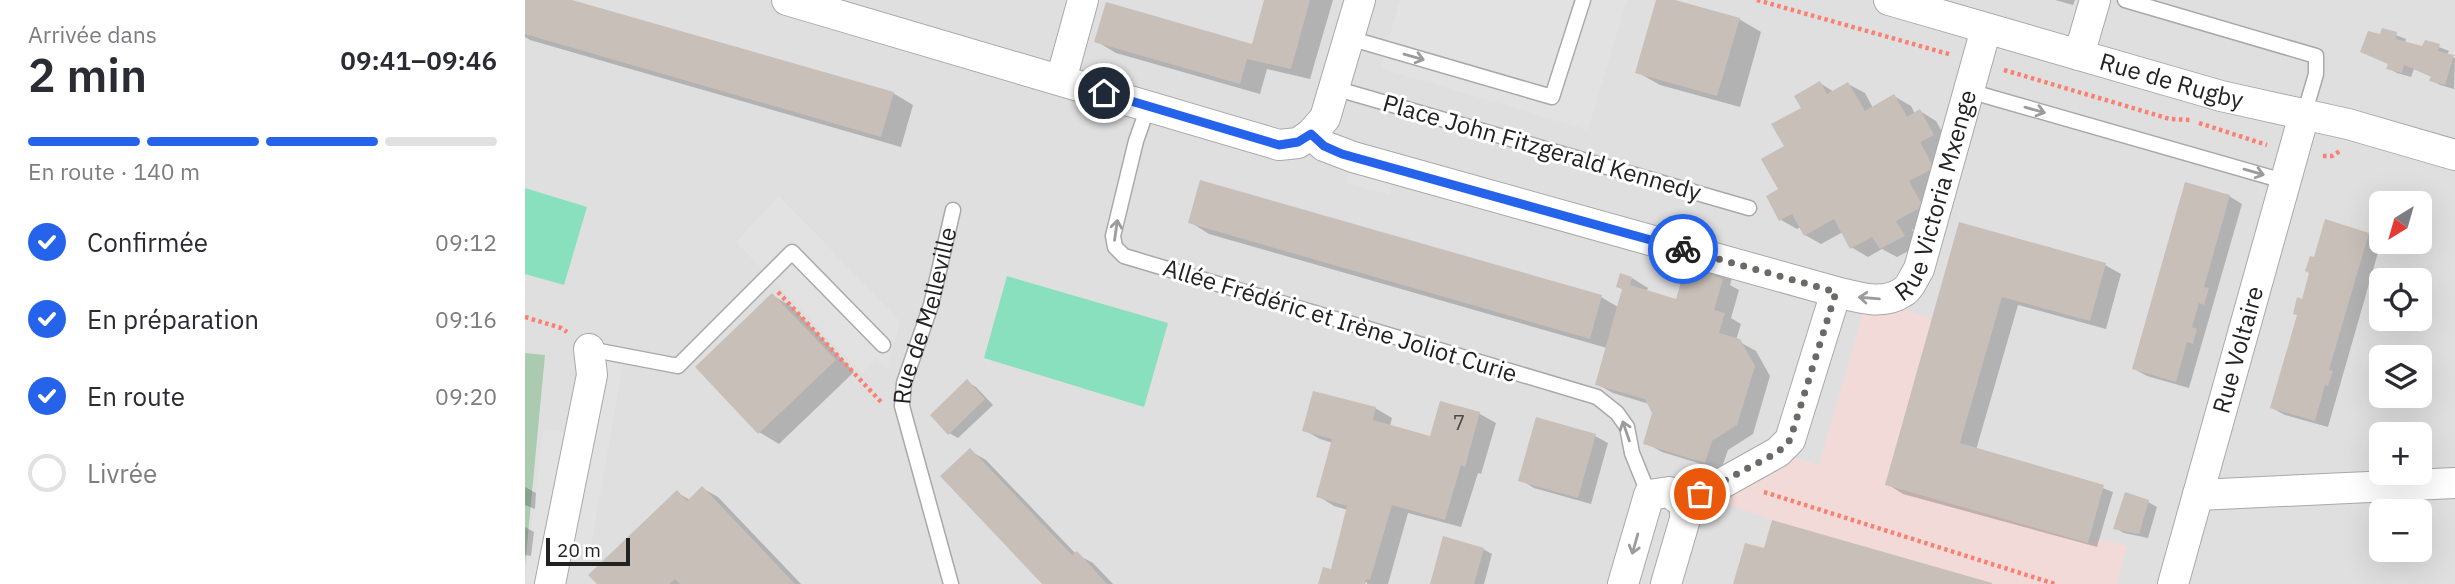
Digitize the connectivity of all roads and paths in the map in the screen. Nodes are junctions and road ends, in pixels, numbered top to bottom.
1 (787, 0) edge
2 (1083, 0) edge
3 (1360, 0) edge
4 (1583, 0) edge
5 (1757, 0) edge
6 (1889, 0) edge
7 (2095, 0) edge
8 (2125, 0) edge
9 (844, 8) edge
10 (1986, 29) junction
11 (1349, 38) junction
12 (2078, 55) junction
13 (1977, 62) junction
14 (1061, 80) junction
15 (1334, 88) junction
16 (1969, 91) junction
17 (1147, 107) junction
18 (2304, 115) junction
19 (1311, 134) junction
20 (2269, 145) dead end
21 (2455, 155) edge
22 (2287, 182) junction
23 (1749, 208) dead end
24 (953, 210) dead end
25 (766, 279) junction
26 (1836, 292) junction
27 (525, 317) edge
28 (883, 345) dead end
29 (589, 349) junction
30 (907, 429) junction
31 (1726, 480) junction
32 (2455, 483) edge
33 (1649, 495) junction
34 (2199, 495) junction
35 (1685, 503) junction
36 (550, 584) edge
37 (951, 584) edge
38 (1623, 584) edge
39 (1666, 584) edge
40 (2055, 584) edge
41 (2173, 584) edge

1 - 9 street
2 - 14 street
3 - 11 street
11 -> 4 lane
5 - 13 path
6 - 10 street, Rue de Rugby
7 - 12 street
8 - 18 lane
9 - 14 street
10 - 12 street, Rue de Rugby
10 - 13 street, Rue Victoria Mxenge
11 - 15 street
12 - 18 street, Rue de Rugby
13 - 16 street, Rue Victoria Mxenge
13 - 20 path
14 - 17 street
15 - 19 street
15 - 23 lane, Place John Fitzgerald Kennedy
16 -> 22 lane
16 -> 26 street, Rue Victoria Mxenge
17 - 19 street
33 -> 17 lane, Allée Frédéric et Irène Joliot Curie
18 - 21 street, Rue de Rugby
18 - 22 street, Rue Voltaire
19 - 26 street, Rue Victoria Mxenge
22 - 34 street, Rue Voltaire
24 - 30 lane, Rue de Melleville
25 - 28 lane
25 - 29 lane
25 - 30 path
26 - 31 street
27 - 29 path
29 - 36 street
30 - 37 lane, Rue de Melleville
31 - 35 street
31 - 40 path
32 - 34 street
33 - 35 street
33 -> 38 street
34 - 41 street, Rue Voltaire
35 - 39 street

